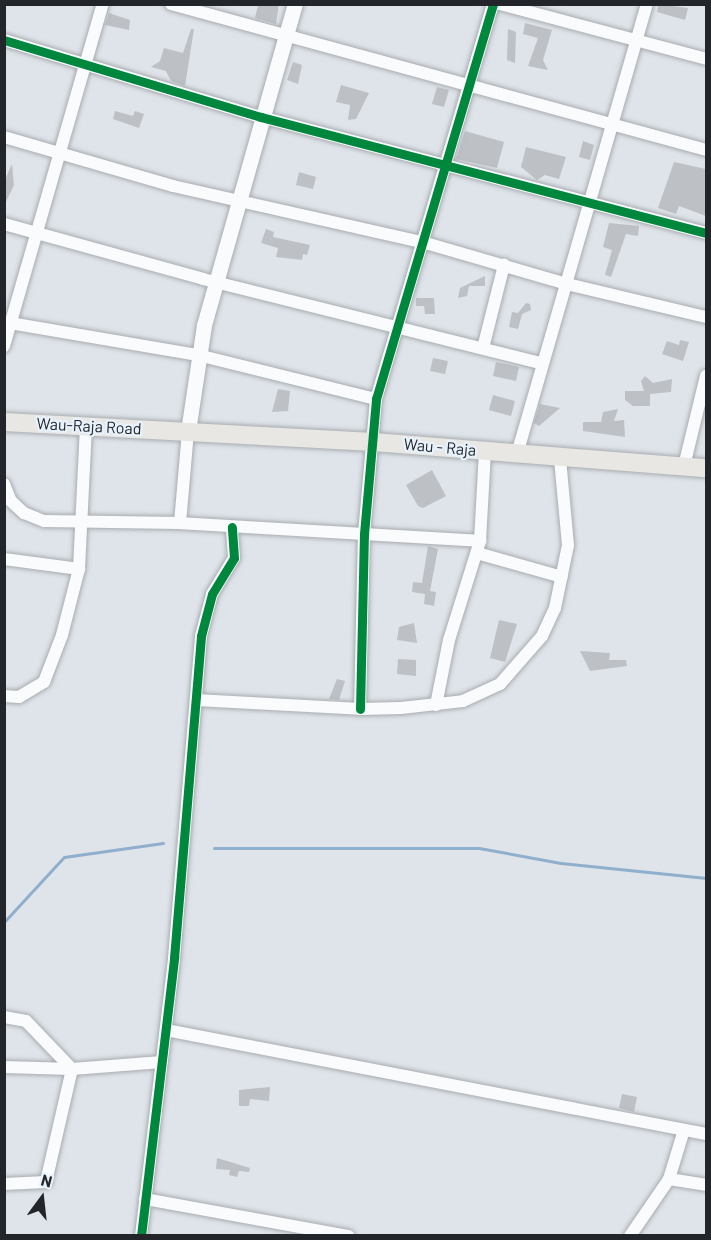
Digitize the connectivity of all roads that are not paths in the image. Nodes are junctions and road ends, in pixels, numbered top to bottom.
1 (103, 4) edge
2 (171, 4) edge
3 (295, 4) edge
4 (493, 4) edge
5 (500, 4) edge
6 (647, 4) edge
7 (286, 36) junction
8 (4, 40) edge
9 (637, 40) junction
10 (706, 59) edge
11 (86, 65) junction
12 (469, 87) junction
13 (261, 117) junction
14 (611, 127) junction
15 (4, 137) edge
16 (706, 150) edge
17 (60, 156) junction
18 (446, 166) junction
19 (237, 200) junction
20 (589, 204) junction
21 (4, 224) edge
22 (706, 233) edge
23 (38, 234) junction
24 (422, 242) junction
25 (504, 265) junction
26 (217, 281) junction
27 (567, 284) junction
28 (706, 317) edge
29 (7, 323) edge
30 (396, 324) junction
31 (4, 346) edge
32 (483, 348) junction
33 (198, 355) junction
34 (541, 363) junction
35 (706, 376) edge
36 (376, 399) junction
37 (4, 422) edge
38 (86, 427) junction
39 (181, 431) junction
40 (373, 442) junction
41 (484, 451) junction
42 (517, 454) junction
43 (560, 459) junction
44 (684, 466) junction
45 (706, 468) edge
46 (4, 484) edge
47 (81, 523) junction
48 (180, 523) junction
49 (232, 527) junction
50 (364, 534) junction
51 (478, 547) junction
52 (4, 559) edge
53 (80, 569) junction
54 (562, 577) junction
55 (4, 696) edge
56 (196, 700) junction
57 (436, 705) junction
58 (360, 709) junction
59 (4, 1017) edge
60 (166, 1029) junction
61 (162, 1062) junction
62 (4, 1067) edge
63 (72, 1069) junction
64 (684, 1130) junction
65 (706, 1134) edge
66 (669, 1179) junction
67 (4, 1184) edge
68 (706, 1185) edge
69 (145, 1199) junction
70 (335, 1234) edge
71 (141, 1236) edge
72 (348, 1236) edge
73 (630, 1236) edge

1 - 11 street
2 - 7 street
3 - 7 street
4 - 12 street
5 - 9 street
6 - 9 street
7 - 12 street
7 - 13 street
8 - 11 street
9 - 10 street
9 - 14 street
11 - 13 street
11 - 17 street
12 - 14 street
12 - 18 street
13 - 18 street
13 - 19 street
14 - 16 street
14 - 20 street
15 - 17 street
17 - 19 street
17 - 23 street
18 - 20 street
18 - 24 street
19 - 24 street
19 - 26 street
20 - 22 street
20 - 27 street
21 - 23 street
23 - 26 street
23 - 29 street
24 - 25 street
24 - 30 street
25 - 27 street
25 - 32 street
26 - 30 street
26 - 33 street
27 - 28 street
27 - 34 street
29 - 31 street
29 - 33 street
30 - 32 street
30 - 36 street
32 - 34 street
33 - 36 street
33 - 39 street
34 - 42 street
35 - 44 street
36 - 40 street
37 - 38 main road, Wau-Raja Road
38 - 39 main road, Wau-Raja Road
38 - 47 street
39 - 40 main road, Wau - Raja
39 - 48 street
40 - 41 main road, Wau - Raja
40 - 50 street
41 - 42 main road, Wau - Raja
41 - 51 street
42 - 43 main road, Wau - Raja
43 - 44 main road, Wau - Raja
43 - 54 street
44 - 45 main road, Wau - Raja
46 - 47 street
47 - 48 street
47 - 53 street
48 - 49 street
49 - 50 street
49 - 56 street
50 - 51 street
50 - 58 street
51 - 54 street
51 - 57 street
52 - 53 street
53 - 55 street
54 - 57 street
56 - 58 street
56 - 60 street
57 - 58 street
59 - 63 street
60 - 61 street
60 - 64 street
61 - 63 street
61 - 69 street
62 - 63 street
63 - 67 street
64 - 65 street
64 - 66 street
66 - 68 street
66 - 73 street
69 - 70 street
69 - 71 street
70 - 72 street

